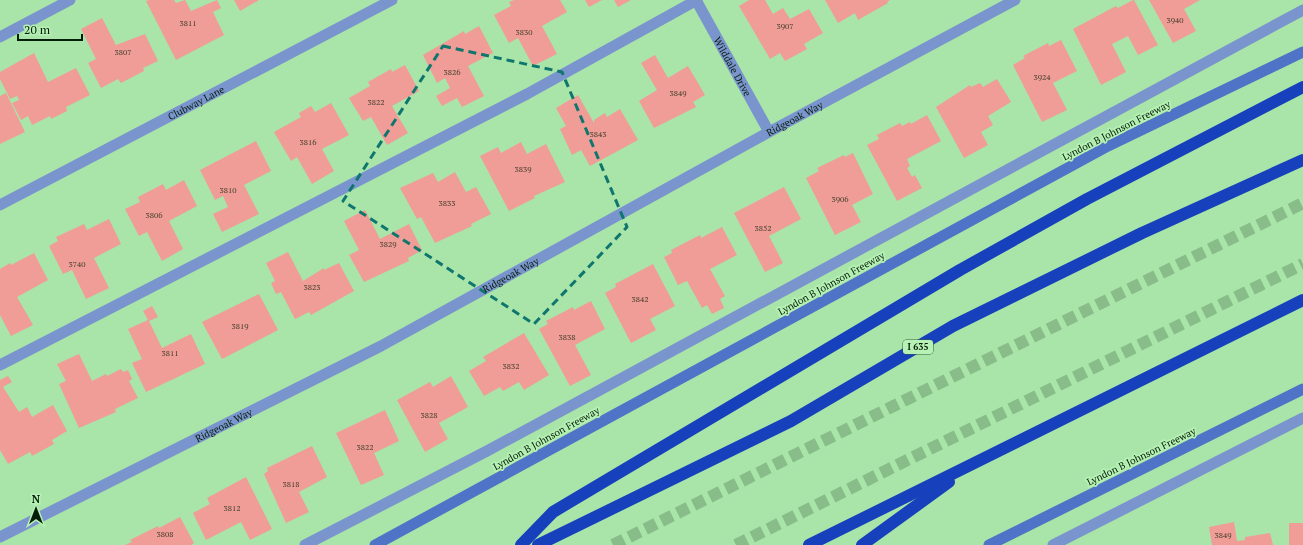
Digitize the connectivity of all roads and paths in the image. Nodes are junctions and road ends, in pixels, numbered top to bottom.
1 (70, 0) edge
2 (392, 0) edge
3 (696, 0) edge
4 (1015, 0) edge
5 (1303, 10) edge
6 (0, 37) edge
7 (1303, 52) edge
8 (1303, 87) edge
9 (769, 132) junction
10 (1303, 160) edge
11 (0, 205) edge
12 (1303, 300) edge
13 (0, 365) edge
14 (1303, 389) edge
15 (1303, 418) edge
16 (978, 461) junction
17 (0, 537) edge
18 (305, 545) edge
19 (375, 545) edge
20 (521, 545) edge
21 (538, 545) edge
22 (809, 545) edge
23 (862, 545) edge
24 (989, 545) edge
25 (1053, 545) edge

1 - 6 street
2 - 11 street, Clubway Lane
3 - 9 street, Wilddale Drive
3 - 13 street
4 - 9 street, Ridgeoak Way
5 - 18 street
7 - 19 main road, Lyndon B Johnson Freeway
8 - 20 highway
9 - 17 street, Ridgeoak Way
10 - 21 highway, I 635
12 - 16 highway
14 - 24 main road, Lyndon B Johnson Freeway
15 - 25 street
16 - 22 highway
16 - 23 highway

